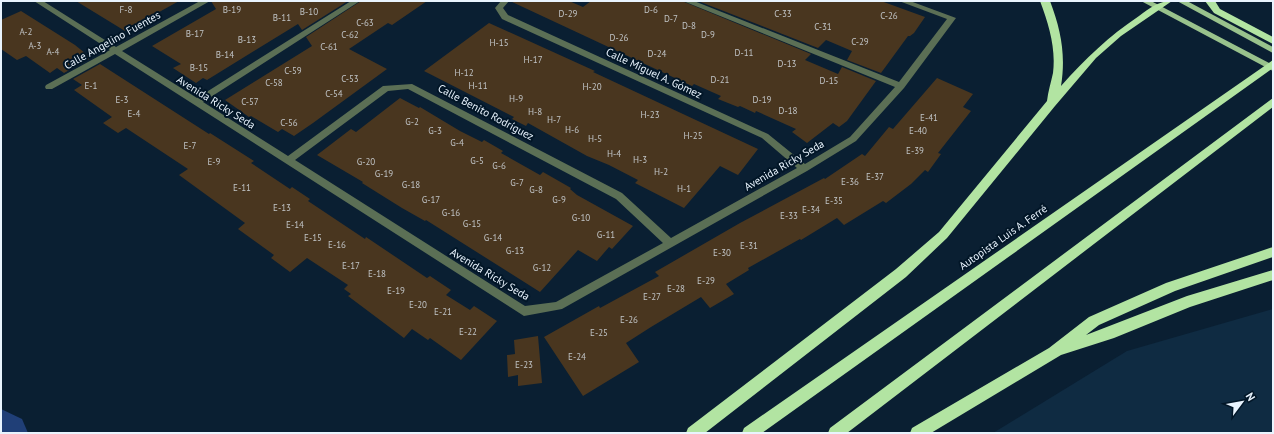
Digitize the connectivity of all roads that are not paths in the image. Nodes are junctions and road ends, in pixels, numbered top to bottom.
1 (38, 1) edge
2 (206, 1) edge
3 (356, 1) edge
4 (505, 1) edge
5 (688, 1) edge
6 (903, 1) edge
7 (1044, 1) edge
8 (1146, 1) edge
9 (1180, 1) edge
10 (1210, 1) edge
11 (1162, 4) edge
12 (1226, 21) junction
13 (1273, 41) edge
14 (1273, 50) edge
15 (115, 52) junction
16 (1273, 63) edge
17 (1273, 68) edge
18 (900, 86) junction
19 (49, 87) dead end
20 (1273, 102) edge
21 (196, 103) junction
22 (1051, 103) junction
23 (288, 161) junction
24 (804, 169) junction
25 (670, 243) junction
26 (1273, 252) edge
27 (1273, 275) edge
28 (1054, 352) junction
29 (692, 433) edge
30 (749, 433) edge
31 (835, 433) edge
32 (917, 433) edge

1 - 15 street, Avenida Ricky Seda
2 - 15 street, Calle Angelino Fuentes
3 - 21 street
4 - 24 street, Calle Miguel A. Gómez
5 - 18 street
6 - 18 street, Avenida Ricky Seda
7 - 22 highway
8 - 11 main road
9 - 12 main road
10 - 12 highway
11 - 17 main road
11 - 22 highway
12 - 13 highway
12 - 14 main road
15 - 19 street, Calle Angelino Fuentes
15 - 21 street, Avenida Ricky Seda
16 - 30 highway, Autopista Luis A. Ferré
18 - 24 street, Avenida Ricky Seda
20 - 31 highway
21 - 23 street, Avenida Ricky Seda
22 - 29 highway
23 - 25 street, Avenida Ricky Seda
23 - 25 street, Calle Benito Rodríguez
24 - 25 street, Avenida Ricky Seda
26 - 28 highway
27 - 28 highway
28 - 32 highway

